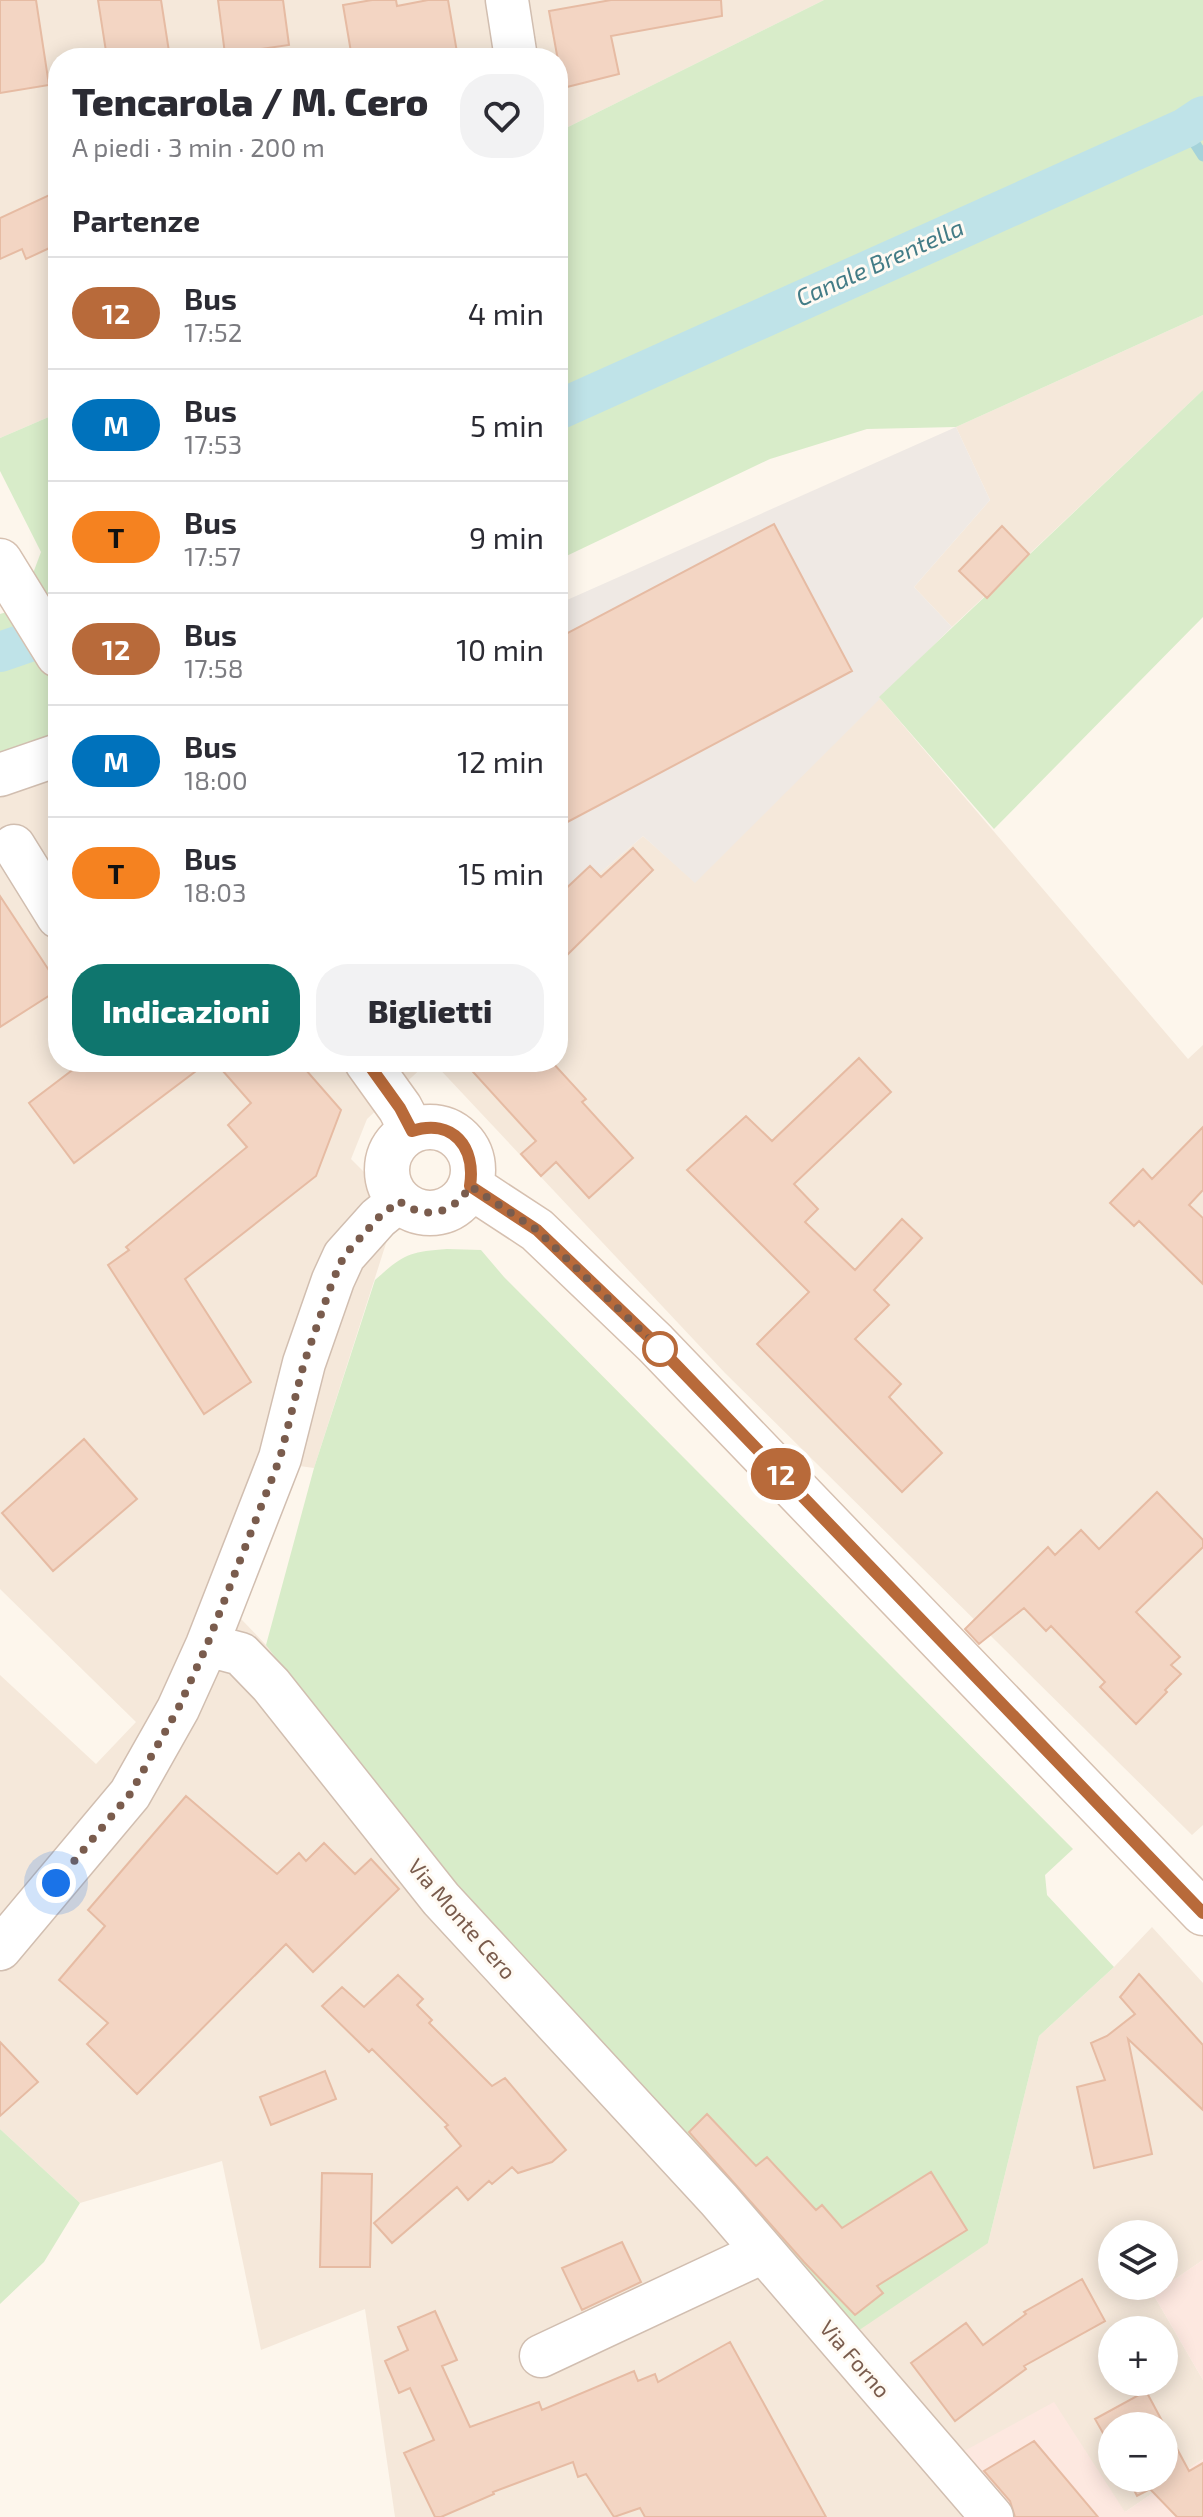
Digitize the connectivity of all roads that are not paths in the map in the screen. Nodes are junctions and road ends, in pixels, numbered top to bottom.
1 (507, 0) edge
2 (514, 48) edge
3 (4, 567) edge
4 (48, 639) edge
5 (48, 758) edge
6 (0, 775) edge
7 (14, 846) dead end
8 (48, 901) edge
9 (374, 1072) edge
10 (412, 1131) junction
11 (470, 1186) junction
12 (399, 1201) junction
13 (207, 1645) junction
14 (1203, 1913) edge
15 (0, 1949) edge
16 (719, 2200) joint
17 (763, 2252) junction
18 (541, 2356) dead end
19 (992, 2517) edge

1 - 2 street
3 - 4 main road
5 - 6 street
7 - 8 street
9 - 10 main road
10 - 11 main road
10 - 12 main road
11 - 12 main road
11 - 14 main road
12 - 13 street
13 - 15 street
13 - 16 street, Via Monte Cero
16 - 17 street, Via Forno
17 - 18 street
17 - 19 street, Via Forno

